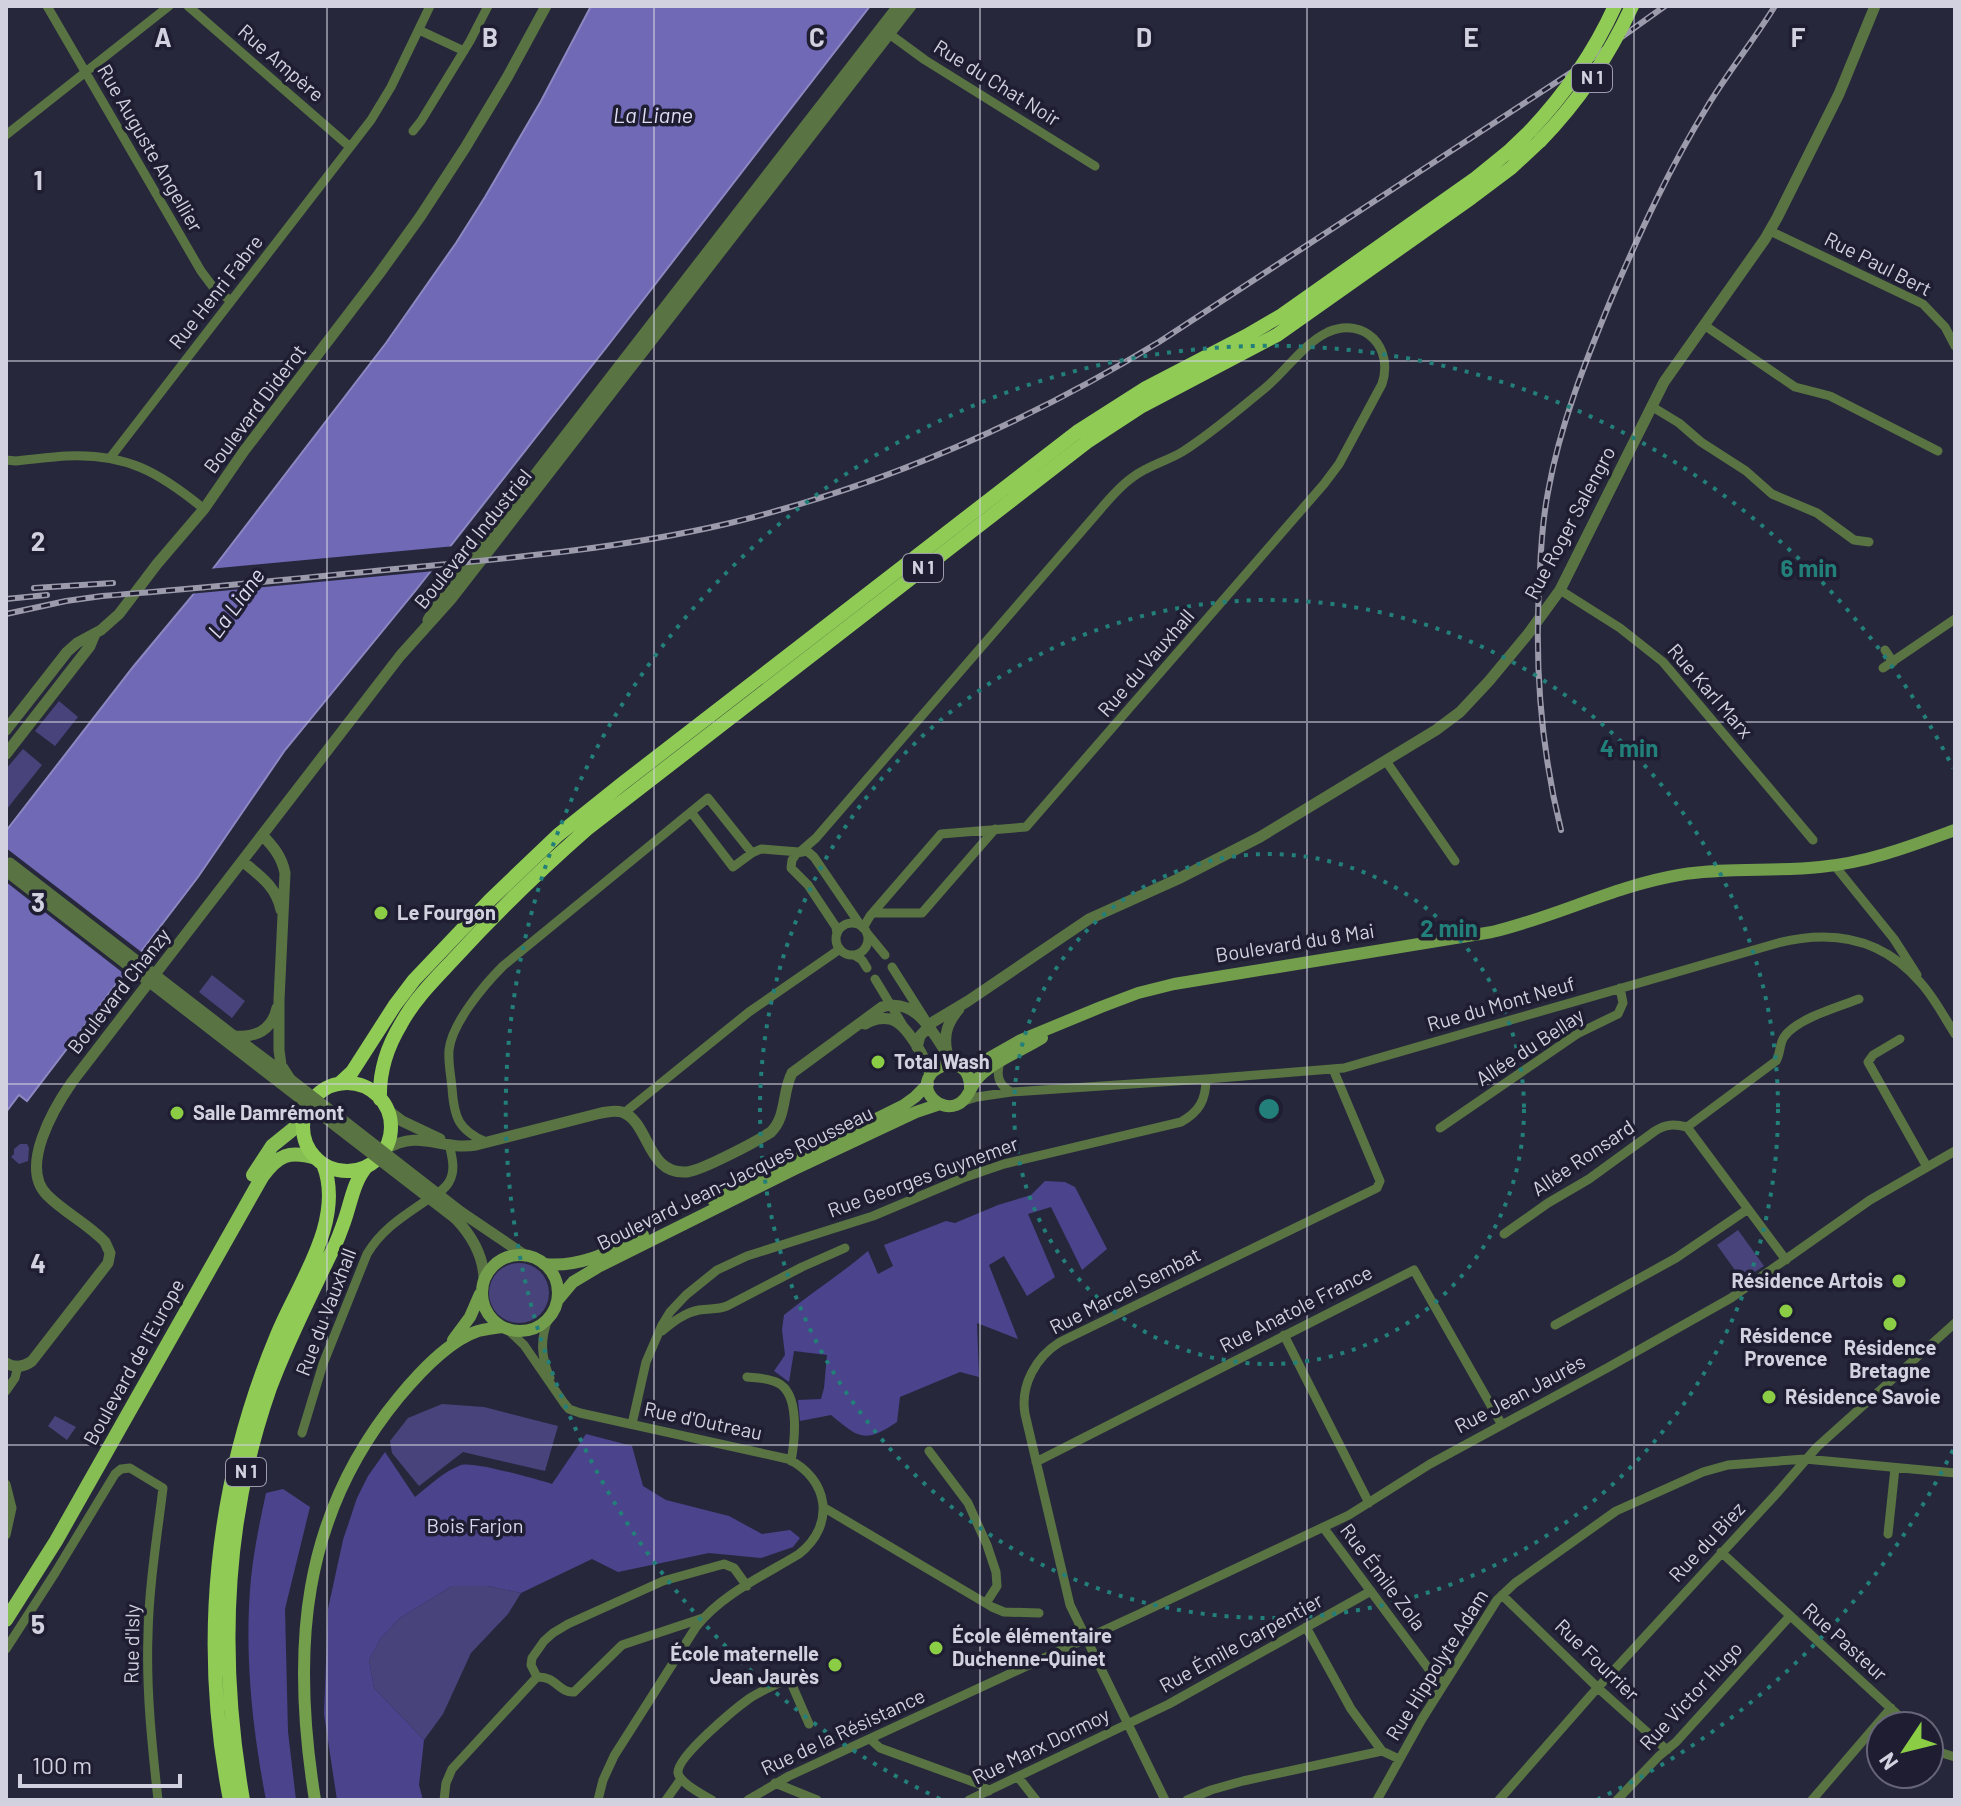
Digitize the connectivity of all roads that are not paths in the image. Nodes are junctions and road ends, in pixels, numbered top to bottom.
1 (47, 6) edge
2 (169, 6) edge
3 (188, 6) edge
4 (430, 6) edge
5 (488, 6) edge
6 (546, 6) edge
7 (898, 6) edge
8 (911, 6) edge
9 (1615, 6) edge
10 (1632, 6) edge
11 (1875, 6) edge
12 (419, 30) junction
13 (885, 31) junction
14 (464, 51) junction
15 (85, 72) junction
16 (413, 131) dead end
17 (6, 135) edge
18 (1535, 136) junction
19 (350, 147) junction
20 (1095, 166) dead end
21 (1770, 231) junction
22 (231, 301) junction
23 (1704, 325) junction
24 (1955, 346) edge
25 (1651, 406) junction
26 (1938, 451) dead end
27 (110, 458) junction
28 (6, 460) edge
29 (204, 509) junction
30 (1869, 542) dead end
31 (1560, 590) junction
32 (1955, 619) edge
33 (424, 628) joint
34 (95, 634) junction
35 (1885, 650) dead end
36 (1893, 662) junction
37 (1883, 668) dead end
38 (6, 730) edge
39 (6, 754) edge
40 (1386, 761) junction
41 (691, 812) junction
42 (995, 829) junction
43 (1955, 830) edge
44 (262, 835) junction
45 (1813, 840) dead end
46 (800, 851) junction
47 (752, 853) junction
48 (242, 861) junction
49 (1455, 861) dead end
50 (7, 864) edge
51 (1835, 866) junction
52 (873, 913) junction
53 (282, 918) junction
54 (864, 929) junction
55 (837, 934) junction
56 (840, 949) junction
57 (854, 955) junction
58 (885, 955) dead end
59 (892, 967) dead end
60 (867, 968) dead end
61 (875, 979) dead end
62 (1922, 984) junction
63 (1620, 988) junction
64 (1859, 999) dead end
65 (279, 1000) junction
66 (968, 1001) junction
67 (892, 1005) junction
68 (1065, 1023) junction
69 (929, 1026) junction
70 (850, 1032) junction
71 (907, 1033) junction
72 (1955, 1034) edge
73 (234, 1036) junction
74 (1900, 1039) dead end
75 (917, 1047) junction
76 (947, 1054) junction
77 (1000, 1062) junction
78 (1333, 1069) junction
79 (966, 1076) junction
80 (290, 1079) junction
81 (1206, 1079) junction
82 (929, 1080) junction
83 (339, 1084) junction
84 (1011, 1092) junction
85 (960, 1103) junction
86 (383, 1104) junction
87 (940, 1104) junction
88 (624, 1113) junction
89 (303, 1121) junction
90 (1687, 1127) junction
91 (1440, 1128) dead end
92 (486, 1142) junction
93 (448, 1144) junction
94 (384, 1150) junction
95 (1955, 1151) edge
96 (319, 1161) junction
97 (367, 1166) junction
98 (1927, 1167) junction
99 (1748, 1209) junction
100 (458, 1215) junction
101 (1504, 1234) dead end
102 (845, 1248) dead end
103 (526, 1256) junction
104 (1786, 1260) junction
105 (544, 1264) junction
106 (483, 1284) junction
107 (557, 1301) junction
108 (548, 1319) junction
109 (1955, 1323) edge
110 (1555, 1325) dead end
111 (504, 1328) junction
112 (1284, 1335) junction
113 (656, 1336) junction
114 (440, 1355) junction
115 (12, 1364) edge
116 (747, 1377) dead end
117 (6, 1391) edge
118 (557, 1392) junction
119 (632, 1424) junction
120 (1502, 1425) junction
121 (302, 1433) dead end
122 (929, 1451) dead end
123 (1805, 1459) junction
124 (791, 1461) junction
125 (1036, 1462) junction
126 (1895, 1468) junction
127 (1955, 1473) edge
128 (7, 1488) edge
129 (1369, 1503) junction
130 (823, 1507) junction
131 (1323, 1527) junction
132 (1888, 1534) dead end
133 (6, 1535) edge
134 (1721, 1552) junction
135 (747, 1586) junction
136 (1371, 1591) junction
137 (1502, 1595) junction
138 (986, 1603) junction
139 (6, 1606) edge
140 (1039, 1613) dead end
141 (1790, 1616) junction
142 (703, 1618) junction
143 (6, 1620) edge
144 (1306, 1627) junction
145 (1086, 1639) junction
146 (6, 1649) edge
147 (537, 1677) junction
148 (1444, 1683) junction
149 (1598, 1688) junction
150 (1891, 1708) joint
151 (809, 1724) dead end
152 (1128, 1724) junction
153 (870, 1739) junction
154 (1667, 1750) junction
155 (1382, 1751) junction
156 (1399, 1759) junction
157 (1018, 1777) junction
158 (681, 1779) junction
159 (775, 1783) junction
160 (989, 1791) junction
161 (158, 1800) edge
162 (230, 1800) edge
163 (243, 1800) edge
164 (315, 1800) edge
165 (444, 1800) edge
166 (598, 1800) edge
167 (666, 1800) edge
168 (712, 1800) edge
169 (748, 1800) edge
170 (817, 1800) edge
171 (969, 1800) edge
172 (1036, 1800) edge
173 (1165, 1800) edge
174 (1187, 1800) edge
175 (1377, 1800) edge
176 (1499, 1800) edge
177 (1617, 1800) edge
178 (1812, 1800) edge

1 - 15 street, Rue Auguste Angellier
2 - 15 street
3 - 19 street, Rue Ampère
4 - 12 street, Rue Henri Fabre
5 - 14 street
6 - 29 street, Boulevard Diderot
7 - 13 street, Boulevard Industriel
8 - 13 street, Boulevard Industriel
9 - 18 highway, N 1, bridge
10 - 18 highway, N 1, bridge
11 - 21 street, Rue Roger Salengro
12 - 14 street
12 - 19 street, Rue Henri Fabre
13 - 20 street, Rue du Chat Noir
13 - 33 street, Boulevard Industriel
14 - 16 street
15 - 17 street
15 - 22 street, Rue Auguste Angellier
18 - 83 highway, N 1
18 - 86 highway, N 1
19 - 22 street, Rue Henri Fabre
21 - 23 street, Rue Roger Salengro
21 - 24 street, Rue Paul Bert
22 - 27 street, Rue Henri Fabre
23 - 25 street, Rue Roger Salengro
23 - 26 street
25 - 30 street
25 - 31 street, Rue Roger Salengro
27 - 28 street
27 - 29 street
29 - 34 street, Boulevard Diderot
31 - 40 street, Rue Roger Salengro
31 - 45 street, Rue Karl Marx
32 - 36 street
33 - 44 street, Boulevard Chanzy
34 - 38 street, Boulevard Diderot
34 - 39 street, Boulevard Diderot
35 - 36 street
36 - 37 street
40 - 49 street
40 - 66 street, Rue Roger Salengro
41 - 47 street
41 - 47 street
41 - 92 street
42 - 46 street, Rue du Vauxhall
42 - 52 street, Rue du Vauxhall
42 - 52 street
43 - 51 main road, Boulevard du 8 Mai
44 - 48 street, Boulevard Chanzy
44 - 53 street
46 - 47 street
46 - 54 street
46 - 55 street
48 - 53 street
48 - 115 street, Boulevard Chanzy
50 - 73 street, bridge
50 - 100 street, bridge
51 - 62 street
51 - 68 main road, Boulevard du 8 Mai
52 - 54 street, Rue du Vauxhall
53 - 65 street
54 - 55 street
54 - 57 street
54 - 58 street
55 - 56 street
56 - 57 street
56 - 88 street
57 - 60 street
59 - 69 street
61 - 67 street
62 - 63 street, Rue du Mont Neuf
62 - 72 street, Rue du Mont Neuf
63 - 78 street, Rue du Mont Neuf
63 - 91 street, Allée du Bellay
64 - 90 street, Allée Ronsard
65 - 73 street
65 - 80 street
66 - 69 street, Rue Roger Salengro
66 - 76 street, Rue Roger Salengro
67 - 69 street
67 - 70 street
67 - 71 street
68 - 77 main road, Boulevard du 8 Mai
68 - 79 main road, Boulevard du 8 Mai
69 - 75 street, Rue Roger Salengro
69 - 76 street
70 - 71 street
70 - 88 street
71 - 75 street
73 - 80 street
74 - 98 street
75 - 82 street
76 - 79 street
77 - 79 main road, Boulevard du 8 Mai
77 - 84 street
78 - 81 street, Rue du Mont Neuf
78 - 125 street, Rue Marcel Sembat
79 - 82 main road
79 - 84 street, Rue du Mont Neuf
79 - 85 main road
80 - 100 street, bridge
81 - 84 street, Rue du Mont Neuf
81 - 113 street, Rue Georges Guynemer
82 - 87 main road
82 - 105 main road, Boulevard Jean-Jacques Rousseau
83 - 86 highway
83 - 89 highway
84 - 85 street, Rue du Mont Neuf
85 - 87 main road
86 - 93 street
86 - 94 highway
87 - 107 main road, Boulevard Jean-Jacques Rousseau
88 - 92 street
89 - 96 highway
89 - 139 main road, Boulevard de l'Europe
90 - 99 street
90 - 101 street, Allée Ronsard
92 - 93 street
93 - 94 street
93 - 121 street, Rue du Vauxhall
94 - 97 highway
95 - 98 street, Rue Jean Jaurès
96 - 97 highway
96 - 143 main road, Boulevard de l'Europe
96 - 162 highway, N 1
97 - 163 highway, N 1
98 - 104 street, Rue Jean Jaurès
99 - 104 street
99 - 110 street
100 - 103 street
100 - 106 street
102 - 113 street, Rue Georges Guynemer
103 - 105 main road
103 - 106 main road
104 - 120 street, Rue Jean Jaurès
105 - 107 main road
106 - 111 main road
106 - 114 main road
107 - 108 main road
108 - 111 main road
108 - 118 street
109 - 123 street, Rue du Biez
111 - 114 main road
111 - 118 street, Rue d'Outreau
112 - 120 street, Rue Anatole France
112 - 125 street, Rue Anatole France
112 - 129 street
113 - 119 street, Rue Georges Guynemer
114 - 164 main road
115 - 117 street
116 - 124 street
118 - 119 street, Rue d'Outreau
119 - 124 street, Rue d'Outreau
120 - 129 street, Rue Jean Jaurès
122 - 138 street
123 - 126 street, Rue Hippolyte Adam
123 - 134 street, Rue du Biez
123 - 137 street, Rue Hippolyte Adam
124 - 130 street, Rue d'Outreau
125 - 145 street, Rue Marcel Sembat
126 - 127 street, Rue Hippolyte Adam
126 - 132 street
128 - 133 street
129 - 131 street, Rue Jean Jaurès
130 - 135 street
130 - 138 street
131 - 136 street, Rue Émile Zola
131 - 145 street, Rue Jean Jaurès
134 - 141 street, Rue Pasteur
134 - 149 street, Rue du Biez
135 - 142 street
135 - 147 street
136 - 144 street, Rue Émile Carpentier
136 - 148 street, Rue Émile Zola
137 - 148 street, Rue Hippolyte Adam
137 - 149 street, Rue Fourrier
138 - 140 street
141 - 150 street, Rue Pasteur
141 - 154 street, Rue Victor Hugo
142 - 147 street
142 - 166 street
144 - 152 street, Rue Émile Carpentier
144 - 155 street
145 - 152 street, Rue Marcel Sembat
145 - 153 street, Rue de la Résistance
146 - 161 street, Rue d'Isly
147 - 165 street
148 - 156 street, Rue Hippolyte Adam
149 - 154 street, Rue Fourrier
149 - 176 street, Rue du Biez
150 - 178 street, Rue Pasteur
151 - 158 street
152 - 157 street, Rue Marx Dormoy
152 - 173 street, Rue Marcel Sembat
153 - 159 street, Rue de la Résistance
153 - 160 street
154 - 177 street, Rue Victor Hugo
155 - 156 street
155 - 174 street
156 - 175 street, Rue Hippolyte Adam
157 - 160 street, Rue Marx Dormoy
157 - 172 street
158 - 167 street
158 - 168 street
159 - 169 street, Rue de la Résistance
159 - 170 street
160 - 171 street, Rue Marx Dormoy

